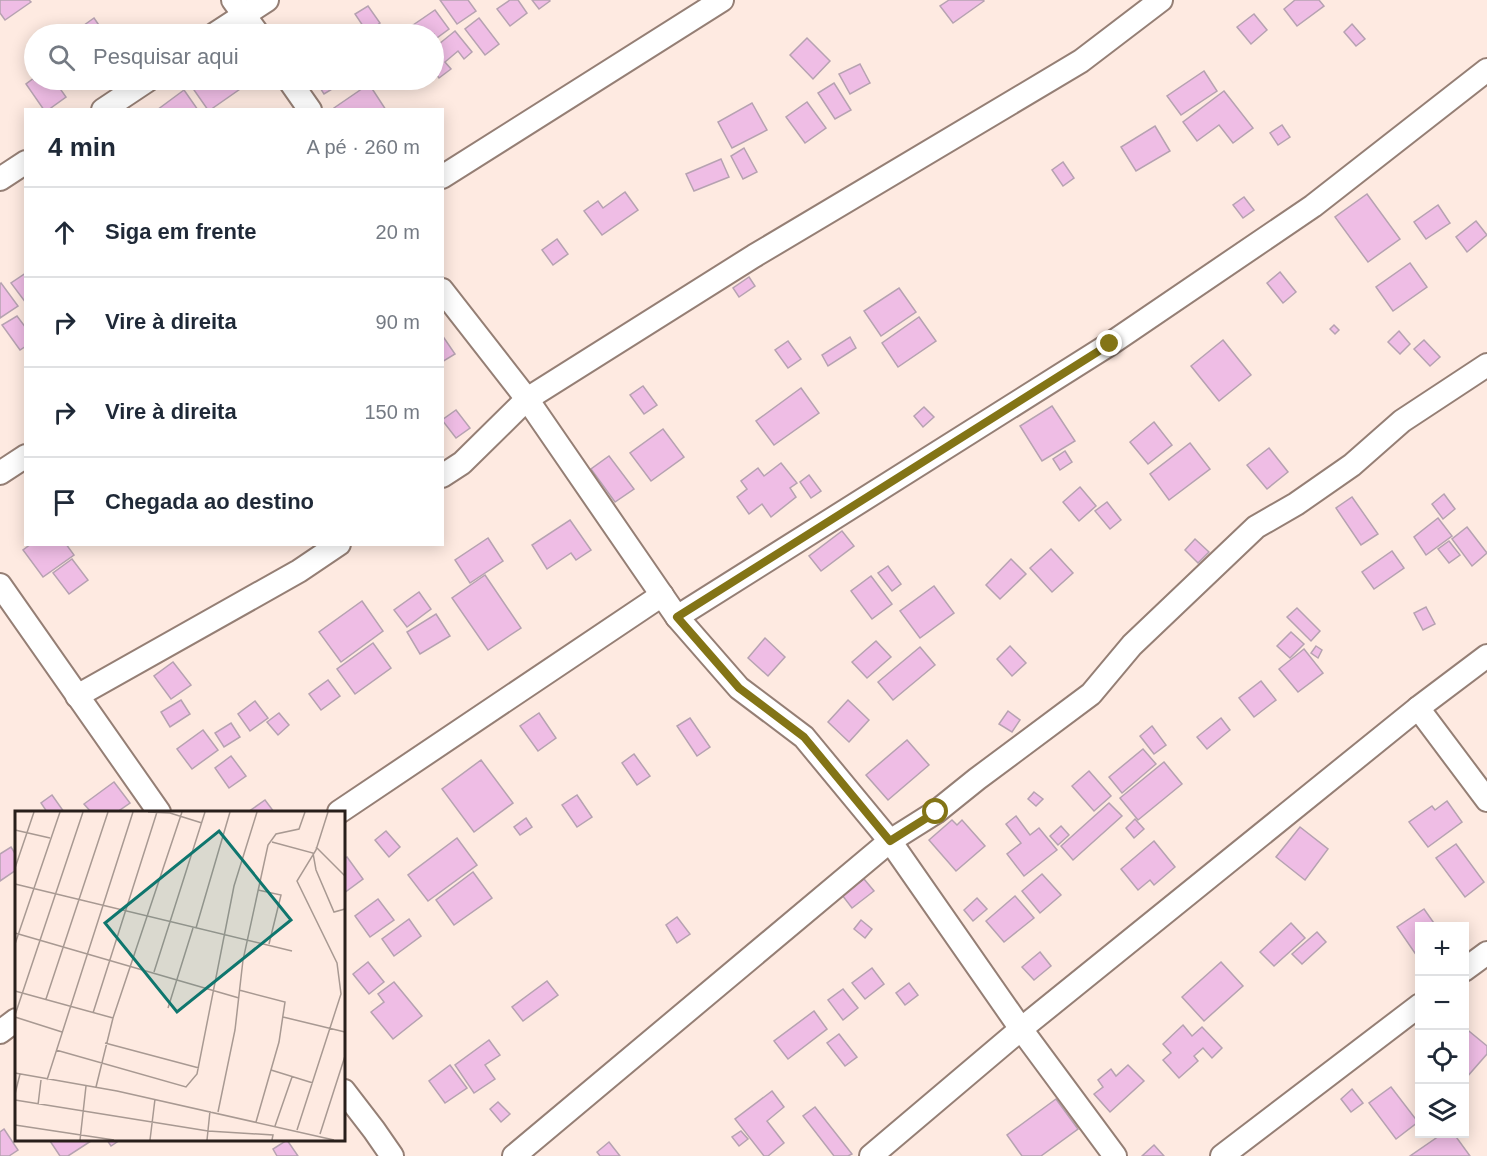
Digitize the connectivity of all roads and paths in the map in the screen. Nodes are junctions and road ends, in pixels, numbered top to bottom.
1 (267, 0) edge
2 (722, 0) edge
3 (1161, 0) edge
4 (239, 7) edge
5 (224, 24) edge
6 (251, 24) edge
7 (1487, 70) edge
8 (133, 90) edge
9 (296, 90) edge
10 (106, 108) edge
11 (309, 108) edge
12 (24, 163) edge
13 (444, 176) edge
14 (0, 179) edge
15 (444, 293) edge
16 (1487, 364) edge
17 (527, 399) junction
18 (24, 457) edge
19 (0, 473) edge
20 (444, 475) edge
21 (336, 546) edge
22 (0, 585) edge
23 (662, 595) junction
24 (677, 617) junction
25 (1487, 656) edge
26 (77, 696) junction
27 (1418, 708) junction
28 (1487, 800) edge
29 (158, 811) edge
30 (342, 811) edge
31 (890, 841) junction
32 (1487, 953) edge
33 (1469, 966) edge
34 (1415, 1008) edge
35 (15, 1021) edge
36 (1021, 1029) junction
37 (0, 1032) edge
38 (345, 1092) edge
39 (392, 1156) edge
40 (514, 1156) edge
41 (871, 1156) edge
42 (1115, 1156) edge
43 (1222, 1156) edge

1 - 4 street
2 - 13 street
3 - 17 street
4 - 5 street
4 - 6 street
7 - 24 street
8 - 10 street
9 - 11 street
12 - 14 street
15 - 17 street
16 - 31 street
17 - 20 street
17 - 23 street
18 - 19 street
21 - 26 street
22 - 26 street
23 - 24 street
23 - 30 street
24 - 31 street
25 - 27 street
26 - 29 street
27 - 28 street
27 - 36 street
31 - 36 street
31 - 40 street
32 - 33 street
34 - 43 street
35 - 37 street
36 - 41 street
36 - 42 street
38 - 39 street

